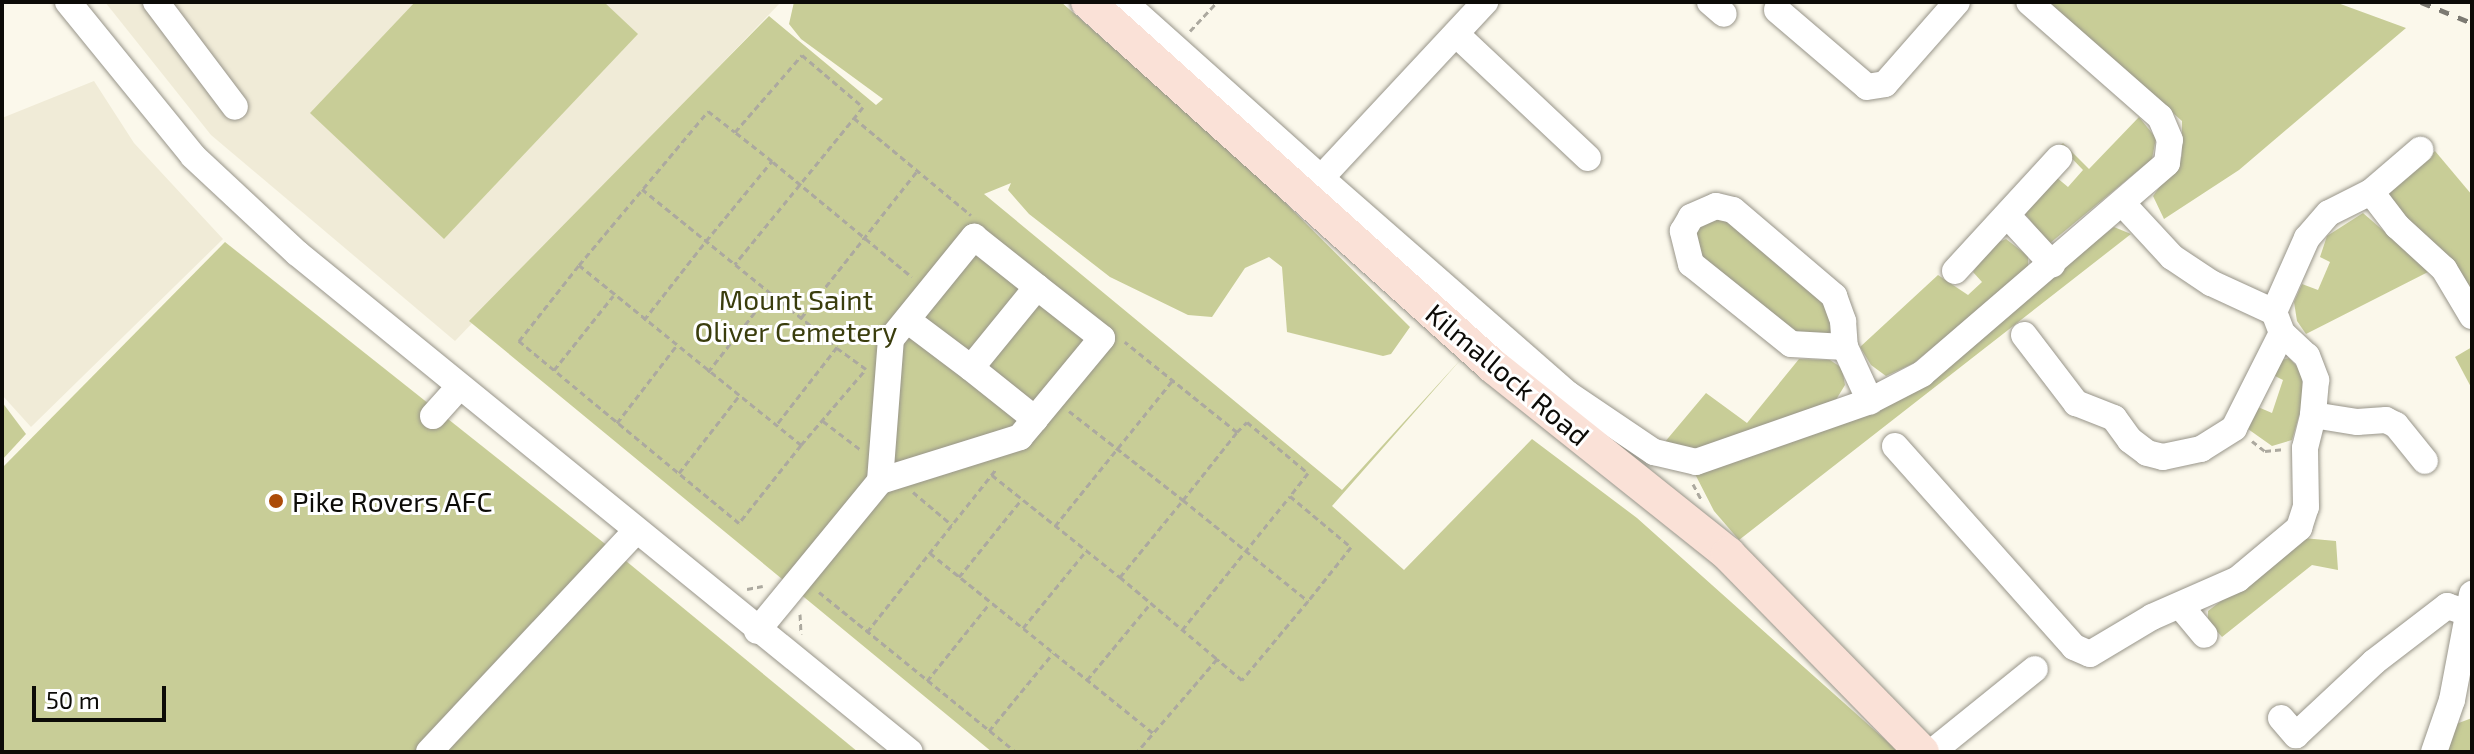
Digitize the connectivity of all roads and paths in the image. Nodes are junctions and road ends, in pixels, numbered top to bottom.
1 (68, 2) edge
2 (156, 2) edge
3 (1088, 2) edge
4 (1124, 2) edge
5 (1217, 2) edge
6 (1485, 2) edge
7 (1957, 2) edge
8 (2029, 2) edge
9 (1777, 10) dead end
10 (1456, 34) junction
11 (1157, 43) junction
12 (235, 107) dead end
13 (854, 118) junction
14 (735, 132) junction
15 (2420, 150) dead end
16 (1588, 158) dead end
17 (2059, 158) dead end
18 (772, 161) junction
19 (917, 171) junction
20 (1321, 178) junction
21 (801, 183) junction
22 (642, 189) junction
23 (2371, 192) junction
24 (2123, 204) junction
25 (2007, 215) junction
26 (866, 237) junction
27 (974, 237) junction
28 (707, 240) junction
29 (735, 264) junction
30 (2052, 264) junction
31 (579, 265) junction
32 (1955, 271) dead end
33 (1412, 276) junction
34 (1037, 287) junction
35 (930, 292) junction
36 (770, 293) junction
37 (613, 296) junction
38 (2472, 316) edge
39 (801, 318) junction
40 (644, 320) junction
41 (907, 320) junction
42 (2278, 323) junction
43 (2024, 335) dead end
44 (1102, 338) junction
45 (676, 346) junction
46 (837, 347) junction
47 (1845, 347) junction
48 (971, 368) junction
49 (554, 370) junction
50 (708, 372) junction
51 (1173, 380) junction
52 (459, 387) junction
53 (739, 396) junction
54 (1053, 398) junction
55 (1870, 401) junction
56 (2313, 415) junction
57 (433, 416) dead end
58 (823, 421) junction
59 (617, 423) junction
60 (776, 425) junction
61 (1028, 428) junction
62 (2234, 428) junction
63 (1237, 432) junction
64 (801, 445) junction
65 (1895, 446) dead end
66 (2305, 448) junction
67 (1118, 449) junction
68 (2425, 461) dead end
69 (679, 473) junction
70 (885, 475) junction
71 (992, 475) junction
72 (1290, 496) junction
73 (1022, 499) junction
74 (1183, 500) junction
75 (952, 525) junction
76 (1055, 526) junction
77 (636, 531) junction
78 (1086, 550) junction
79 (1248, 552) junction
80 (930, 553) junction
81 (801, 577) junction
82 (959, 577) junction
83 (1120, 577) junction
84 (1308, 601) junction
85 (990, 602) junction
86 (1151, 603) junction
87 (2468, 603) edge
88 (2182, 608) junction
89 (1023, 628) junction
90 (1182, 630) junction
91 (757, 631) junction
92 (867, 632) junction
93 (2205, 635) dead end
94 (1053, 653) junction
95 (1217, 659) junction
96 (2035, 669) dead end
97 (1087, 680) junction
98 (927, 681) junction
99 (2462, 706) edge
100 (2281, 718) dead end
101 (989, 731) junction
102 (1153, 733) junction
103 (429, 752) edge
104 (910, 752) edge
105 (1016, 752) edge
106 (1137, 752) edge
107 (1922, 752) edge
108 (1932, 752) edge
109 (2434, 752) edge

1 - 52 street
2 - 12 street
3 - 11 main road, Kilmallock Road
4 - 11 street
5 - 11 path
6 - 10 street
7 - 9 street
8 - 24 street
10 - 16 street
10 - 20 street
11 - 20 street
11 - 33 main road, Kilmallock Road
13 - 14 path
13 - 19 path
13 - 21 path
14 - 18 path
14 - 22 path
15 - 23 street
17 - 25 street
18 - 21 path
18 - 28 path
19 - 26 path
19 - 27 path
20 - 33 street
21 - 26 path
21 - 29 path
22 - 28 path
22 - 31 path
23 - 38 street
23 - 42 street
24 - 30 street
24 - 42 street
25 - 30 street
25 - 32 street
26 - 35 path
26 - 39 path
27 - 34 street
27 - 35 street
28 - 29 path
28 - 40 path
29 - 36 path
30 - 55 street
31 - 37 path
31 - 49 path
33 - 55 street
33 - 107 main road, Kilmallock Road
34 - 44 street
34 - 48 street
35 - 41 street
36 - 39 path
36 - 50 path
37 - 40 path
37 - 49 path
39 - 46 path
40 - 45 path
41 - 48 street
41 - 70 street
42 - 56 street
42 - 62 street
43 - 62 street
44 - 51 path
44 - 54 street
45 - 50 path
45 - 59 path
46 - 58 path
46 - 60 path
47 - 47 street
47 - 55 street
48 - 61 street
49 - 59 path
50 - 53 path
51 - 63 path
51 - 67 path
52 - 57 street
52 - 77 street
53 - 60 path
53 - 69 path
54 - 61 street
54 - 67 path
56 - 66 street
56 - 68 street
58 - 64 path
58 - 70 path
59 - 69 path
60 - 64 path
61 - 70 street
61 - 71 path
62 - 66 path
63 - 72 path
63 - 74 path
64 - 69 path
65 - 88 street
66 - 88 street
67 - 74 path
67 - 76 path
70 - 75 path
70 - 81 street
71 - 73 path
71 - 75 path
72 - 79 path
72 - 84 path
73 - 76 path
73 - 82 path
74 - 79 path
74 - 83 path
75 - 80 path
76 - 78 path
77 - 91 street
77 - 103 street
78 - 83 path
78 - 89 path
79 - 84 path
79 - 90 path
80 - 82 path
80 - 92 path
81 - 91 street
81 - 92 path
82 - 85 path
83 - 86 path
84 - 95 path
85 - 89 path
85 - 98 path
86 - 90 path
86 - 97 path
87 - 99 street
87 - 100 street
88 - 93 street
89 - 94 path
90 - 95 path
91 - 104 street
92 - 98 path
94 - 97 path
94 - 101 path
95 - 102 path
96 - 108 street
97 - 102 path
98 - 101 path
99 - 109 street
101 - 105 path
102 - 106 path

